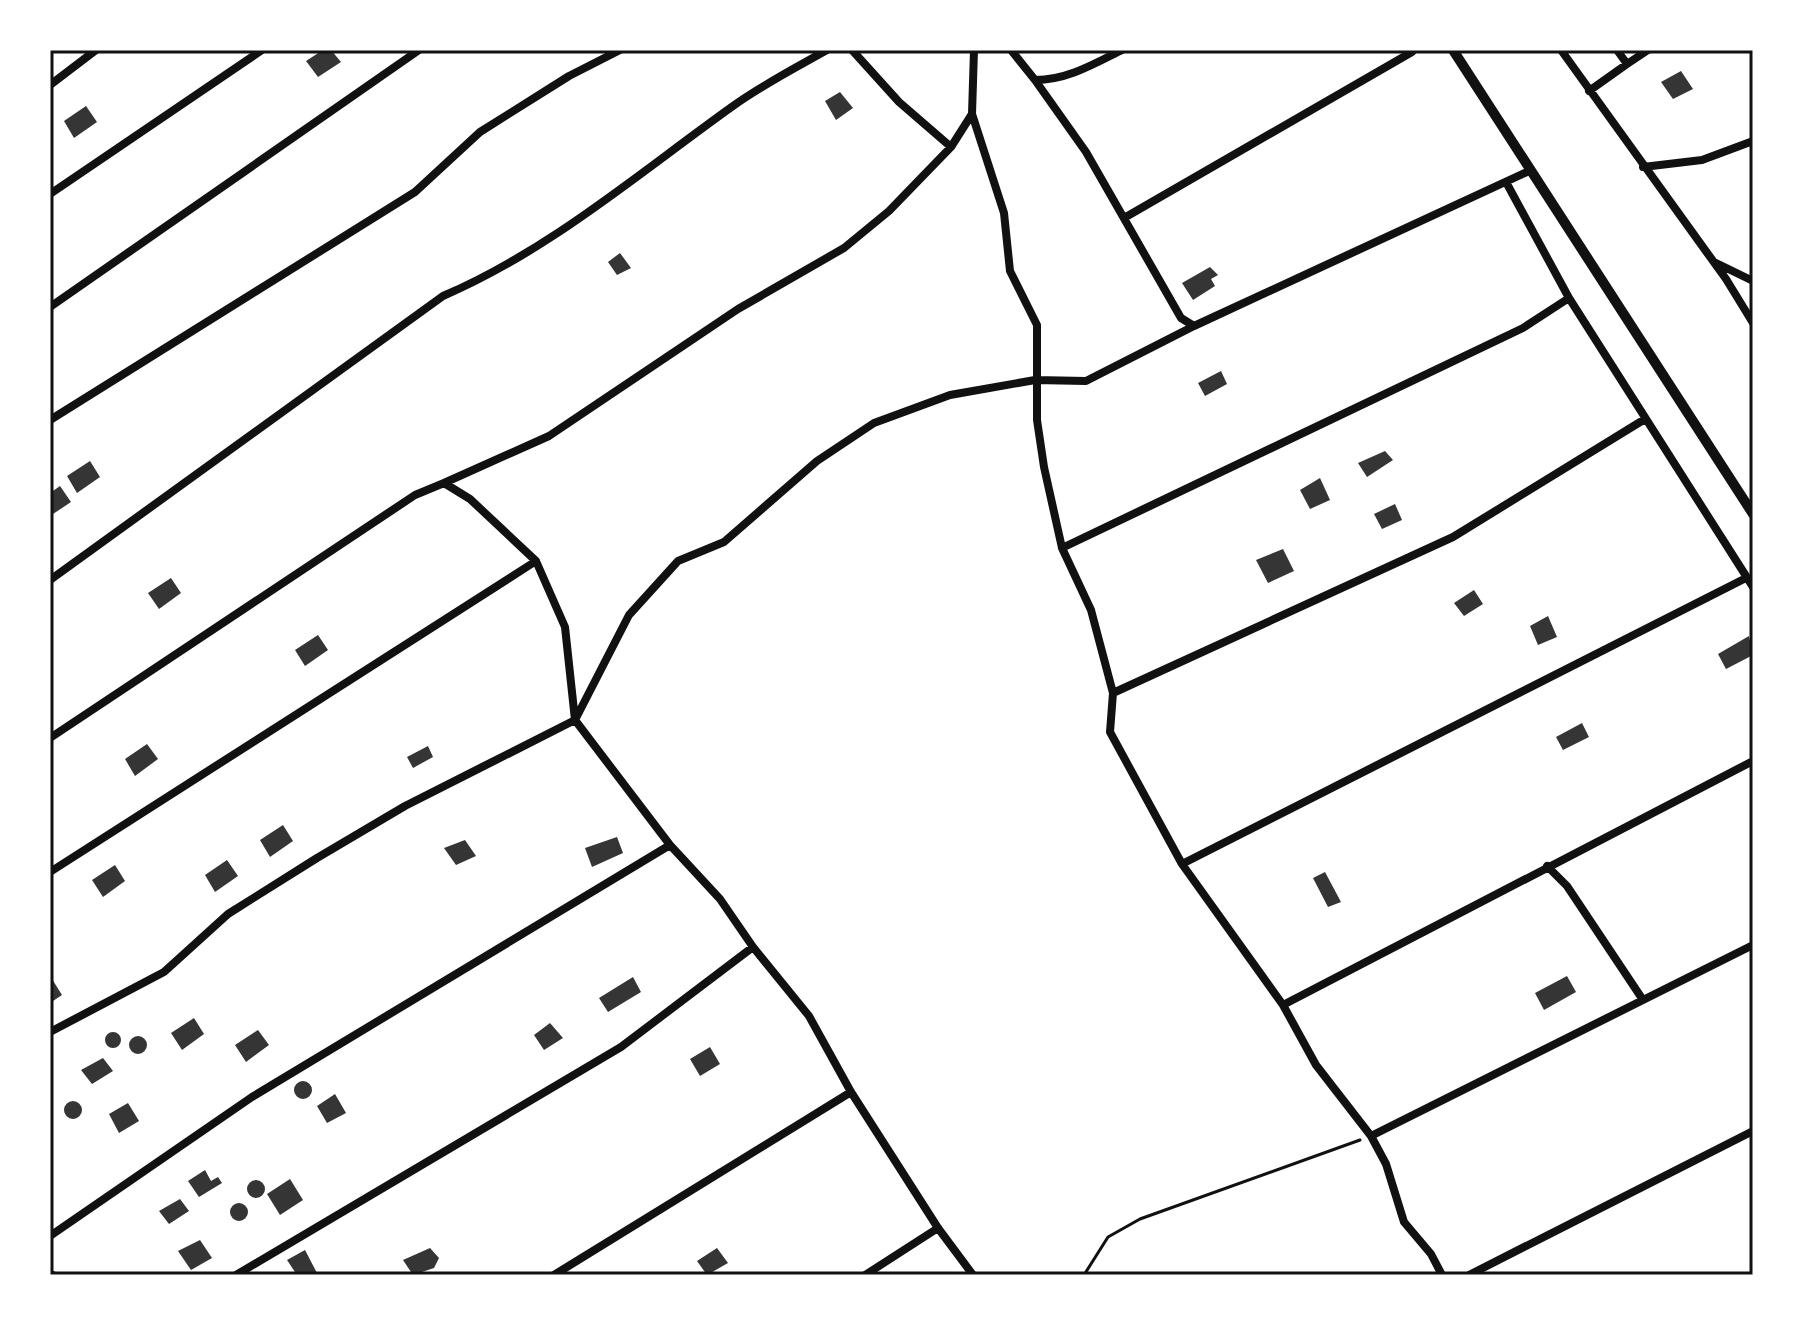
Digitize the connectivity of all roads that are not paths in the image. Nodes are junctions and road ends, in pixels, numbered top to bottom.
1 (96, 50) edge
2 (262, 50) edge
3 (419, 50) edge
4 (620, 50) edge
5 (827, 50) edge
6 (852, 50) edge
7 (974, 50) edge
8 (1011, 50) edge
9 (1122, 50) edge
10 (1453, 50) edge
11 (1561, 50) edge
12 (1617, 50) edge
13 (1648, 50) edge
14 (1412, 52) dead end
15 (1627, 64) junction
16 (1035, 80) junction
17 (50, 85) edge
18 (1589, 91) junction
19 (972, 114) junction
20 (1753, 141) edge
21 (951, 147) junction
22 (1643, 167) junction
23 (1529, 171) junction
24 (1506, 182) junction
25 (50, 194) edge
26 (1124, 218) junction
27 (1712, 260) junction
28 (1753, 281) edge
29 (1569, 298) junction
30 (50, 307) edge
31 (1753, 323) edge
32 (1194, 326) junction
33 (1035, 380) junction
34 (1645, 419) junction
35 (50, 420) edge
36 (444, 483) junction
37 (1753, 514) edge
38 (1062, 548) junction
39 (536, 561) junction
40 (1746, 578) junction
41 (50, 580) edge
42 (1753, 587) edge
43 (1113, 693) junction
44 (575, 720) junction
45 (50, 738) edge
46 (1753, 761) edge
47 (670, 845) junction
48 (1182, 864) junction
49 (1547, 866) junction
50 (50, 872) edge
51 (1753, 945) edge
52 (753, 947) junction
53 (1643, 1000) junction
54 (1283, 1005) junction
55 (50, 1032) edge
56 (851, 1092) junction
57 (1753, 1131) edge
58 (1371, 1136) junction
59 (938, 1228) junction
60 (50, 1236) edge
61 (236, 1275) edge
62 (554, 1275) edge
63 (865, 1275) edge
64 (973, 1275) edge
65 (1442, 1275) edge
66 (1469, 1275) edge

1 - 17 street
2 - 25 street
3 - 30 street
4 - 35 street
5 - 41 street
6 - 21 street
7 - 19 street
8 - 16 street
9 - 16 street
10 - 23 street
11 - 18 street
12 - 15 street
13 - 15 street
14 - 26 street
15 - 18 street
16 - 26 street
18 - 22 street
19 - 21 street
19 - 33 street
20 - 22 street
21 - 36 street
22 - 27 street
23 - 24 street
23 - 37 street
24 - 29 street
24 - 32 street
26 - 32 street
27 - 28 street
27 - 31 street
29 - 34 street
29 - 38 street
32 - 33 street
33 - 38 street
33 - 44 street
34 - 40 street
34 - 43 street
36 - 39 street
36 - 45 street
38 - 43 street
39 - 44 street
39 - 50 street
40 - 42 street
40 - 48 street
43 - 48 street
44 - 47 street
44 - 55 street
46 - 49 street
47 - 52 street
47 - 60 street
48 - 54 street
49 - 53 street
49 - 54 street
51 - 53 street
52 - 56 street
52 - 61 street
53 - 58 street
54 - 58 street
56 - 59 street
56 - 62 street
57 - 66 street
58 - 65 street
59 - 63 street
59 - 64 street

